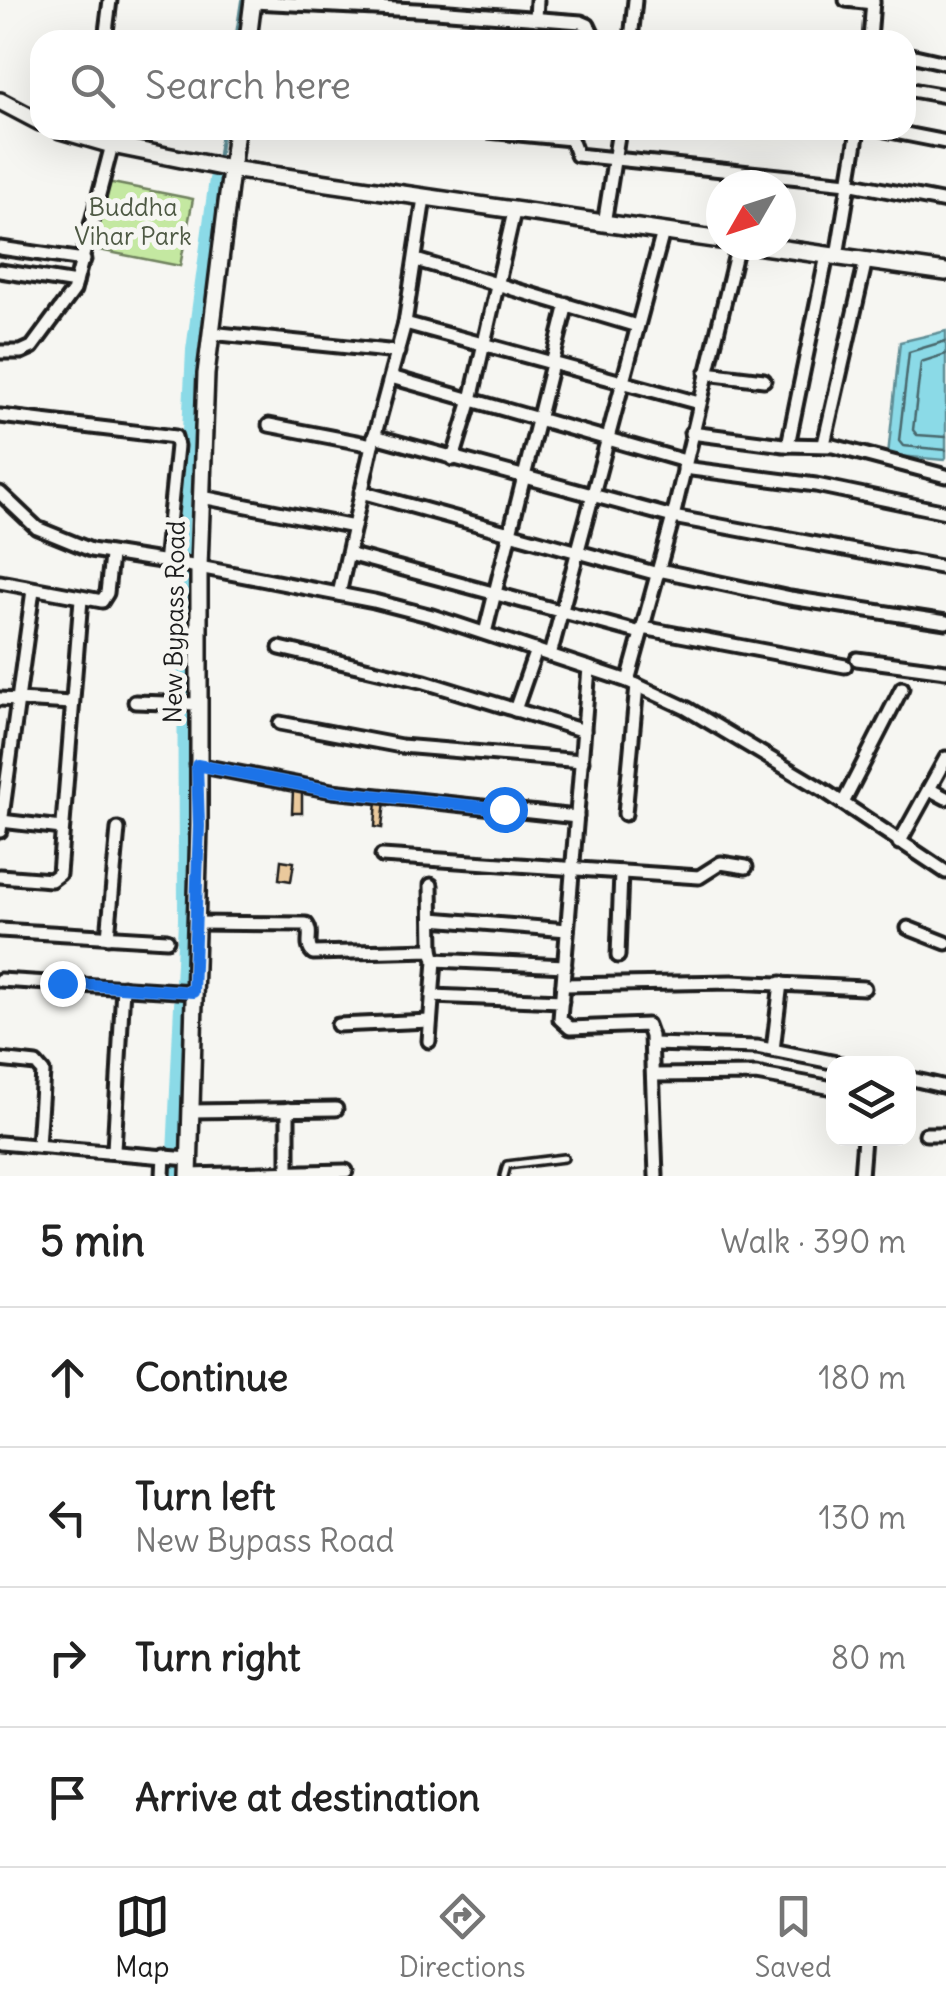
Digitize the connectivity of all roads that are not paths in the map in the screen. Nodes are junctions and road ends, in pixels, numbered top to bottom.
1 (110, 0) edge
2 (537, 0) edge
3 (635, 0) edge
4 (846, 0) edge
5 (253, 1) edge
6 (873, 1) edge
7 (536, 19) junction
8 (106, 30) edge
9 (249, 30) edge
10 (589, 30) edge
11 (632, 30) edge
12 (871, 30) edge
13 (916, 55) edge
14 (945, 58) edge
15 (916, 91) edge
16 (946, 96) edge
17 (0, 101) edge
18 (30, 117) edge
19 (916, 136) edge
20 (102, 140) edge
21 (235, 140) edge
22 (572, 140) edge
23 (617, 140) edge
24 (856, 140) edge
25 (946, 142) edge
26 (112, 146) junction
27 (614, 158) junction
28 (231, 168) junction
29 (848, 183) junction
30 (424, 198) junction
31 (946, 202) edge
32 (514, 212) junction
33 (604, 224) junction
34 (663, 232) junction
35 (706, 238) edge
36 (0, 248) edge
37 (796, 251) edge
38 (832, 256) junction
39 (84, 260) junction
40 (416, 260) junction
41 (734, 260) edge
42 (866, 260) junction
43 (0, 271) edge
44 (946, 272) edge
45 (76, 284) junction
46 (498, 284) junction
47 (567, 304) junction
48 (405, 324) junction
49 (637, 326) junction
50 (210, 333) junction
51 (485, 343) junction
52 (0, 352) edge
53 (398, 352) junction
54 (552, 361) junction
55 (706, 373) junction
56 (392, 377) junction
57 (764, 380) dead end
58 (622, 382) junction
59 (471, 400) junction
60 (698, 403) junction
61 (0, 416) edge
62 (537, 418) junction
63 (270, 425) dead end
64 (691, 434) junction
65 (608, 438) junction
66 (373, 440) junction
67 (824, 444) junction
68 (788, 445) junction
69 (454, 458) junction
70 (685, 465) junction
71 (525, 476) junction
72 (946, 476) edge
73 (361, 492) junction
74 (0, 493) edge
75 (594, 495) junction
76 (202, 497) junction
77 (946, 512) edge
78 (673, 517) junction
79 (354, 527) junction
80 (510, 533) junction
81 (579, 552) junction
82 (348, 554) junction
83 (111, 556) junction
84 (182, 566) junction
85 (946, 568) edge
86 (659, 572) junction
87 (0, 582) edge
88 (33, 590) junction
89 (495, 592) junction
90 (339, 594) junction
91 (80, 599) junction
92 (562, 611) junction
93 (946, 622) edge
94 (642, 630) junction
95 (484, 633) junction
96 (280, 648) dead end
97 (536, 650) junction
98 (550, 655) junction
99 (858, 659) dead end
100 (845, 666) dead end
101 (589, 668) junction
102 (946, 671) edge
103 (633, 683) junction
104 (902, 688) dead end
105 (0, 699) edge
106 (17, 700) junction
107 (135, 702) dead end
108 (72, 704) junction
109 (189, 704) junction
110 (514, 710) junction
111 (280, 723) dead end
112 (584, 731) junction
113 (5, 758) edge
114 (946, 758) edge
115 (582, 761) junction
116 (197, 765) junction
117 (928, 789) junction
118 (946, 798) edge
119 (844, 803) junction
120 (625, 814) dead end
121 (577, 817) junction
122 (1, 821) edge
123 (62, 828) junction
124 (118, 829) dead end
125 (0, 831) edge
126 (899, 843) junction
127 (382, 856) dead end
128 (746, 867) dead end
129 (571, 870) junction
130 (621, 872) junction
131 (946, 872) edge
132 (0, 876) edge
133 (431, 885) dead end
134 (432, 919) junction
135 (196, 923) junction
136 (908, 928) dead end
137 (0, 930) edge
138 (567, 930) junction
139 (108, 937) junction
140 (167, 940) dead end
141 (946, 943) edge
142 (434, 955) junction
143 (618, 956) dead end
144 (564, 966) junction
145 (0, 980) edge
146 (781, 983) junction
147 (563, 985) junction
148 (123, 986) junction
149 (864, 988) dead end
150 (184, 992) junction
151 (432, 996) junction
152 (562, 1002) junction
153 (430, 1021) junction
154 (338, 1025) dead end
155 (429, 1041) dead end
156 (652, 1044) junction
157 (774, 1050) junction
158 (0, 1060) edge
159 (826, 1061) edge
160 (653, 1075) junction
161 (916, 1080) edge
162 (946, 1086) edge
163 (826, 1087) edge
164 (336, 1109) dead end
165 (190, 1110) junction
166 (288, 1110) junction
167 (926, 1134) dead end
168 (946, 1134) edge
169 (0, 1142) edge
170 (38, 1145) junction
171 (863, 1146) edge
172 (114, 1150) junction
173 (564, 1158) dead end
174 (180, 1163) edge
175 (346, 1171) dead end
176 (288, 1172) junction
177 (163, 1176) edge
178 (504, 1176) edge
179 (656, 1176) edge
180 (861, 1176) edge

1 - 8 street
2 - 7 street
3 - 11 street
4 - 6 street
5 - 7 street
5 - 9 main road
6 - 12 street
7 - 10 street
13 - 14 street
15 - 16 street
17 - 18 main road
19 - 25 street
20 - 26 main road
21 - 28 main road, New Bypass Road
22 - 27 street
23 - 27 street
24 - 29 street
26 - 28 main road
26 - 39 street
27 - 29 street
27 - 33 street
28 - 30 main road
28 - 50 main road, New Bypass Road
29 - 31 street
29 - 38 street
30 - 32 main road
30 - 40 street
32 - 33 main road
32 - 46 street
33 - 34 main road
34 - 35 main road
34 - 49 street
36 - 39 street
37 - 38 main road
38 - 42 main road
38 - 68 street
39 - 45 street
40 - 46 street
40 - 48 street
41 - 55 street
42 - 44 main road
42 - 67 street
43 - 45 street
45 - 52 street
46 - 47 street
46 - 51 street
47 - 49 street
47 - 54 street
48 - 51 street
48 - 53 street
49 - 58 street
50 - 53 street
50 - 76 main road, New Bypass Road
51 - 54 street
51 - 59 street
53 - 56 street
54 - 58 street
54 - 62 street
55 - 57 street
55 - 60 street
56 - 59 street
56 - 66 street
58 - 60 street
58 - 65 street
59 - 62 street
59 - 69 street
60 - 64 street
61 - 84 street
62 - 65 street
62 - 71 street
63 - 66 street
64 - 68 street
64 - 70 street
65 - 70 street
65 - 75 street
66 - 69 street
66 - 73 street
67 - 68 street
67 - 72 street
69 - 71 street
70 - 77 street
70 - 78 street
71 - 75 street
71 - 80 street
73 - 79 street
73 - 80 street
74 - 83 street
75 - 78 street
75 - 81 street
76 - 79 street
76 - 84 main road, New Bypass Road
78 - 85 street
78 - 86 street
79 - 82 street
80 - 81 street
80 - 89 street
81 - 86 street
81 - 92 street
82 - 89 street
82 - 90 street
83 - 84 street
83 - 91 street
84 - 90 street
84 - 109 main road, New Bypass Road
86 - 93 street
86 - 94 street
87 - 88 street
88 - 91 street
88 - 106 street
89 - 92 street
89 - 95 street
90 - 95 street
91 - 108 street
92 - 94 street
92 - 98 street
94 - 100 street
94 - 103 street
95 - 97 street
96 - 110 street
97 - 98 street
97 - 110 street
98 - 101 street
99 - 102 street
101 - 103 street
101 - 112 street
103 - 119 street
103 - 120 street
104 - 119 street
105 - 106 street
106 - 108 street
106 - 113 street
107 - 109 street
108 - 123 street
109 - 116 main road, New Bypass Road
110 - 112 street
111 - 115 street
112 - 115 street
113 - 122 street
114 - 117 street
115 - 121 street
116 - 121 street
116 - 135 main road, New Bypass Road
117 - 118 street
117 - 126 street
119 - 126 street
121 - 129 street
122 - 123 street
122 - 125 street
123 - 132 street
124 - 139 street
126 - 131 street
127 - 129 street
128 - 130 street
129 - 130 street
129 - 138 street
130 - 143 street
133 - 134 street
134 - 138 street
134 - 142 street
135 - 142 street
135 - 150 main road, New Bypass Road
136 - 141 street
137 - 139 street
138 - 144 street
139 - 140 street
142 - 144 street
142 - 151 street
144 - 147 street
145 - 148 street
146 - 147 street
146 - 149 street
146 - 157 street
147 - 152 street
148 - 150 street
148 - 172 street
150 - 165 main road, New Bypass Road
151 - 152 street
151 - 153 street
152 - 156 street
153 - 154 street
153 - 155 street
156 - 157 street
156 - 160 street
157 - 159 street
158 - 170 street
160 - 163 street
160 - 179 street
161 - 162 street
164 - 166 street
165 - 166 street
165 - 174 main road, New Bypass Road
166 - 176 street
167 - 168 street
169 - 170 street
170 - 172 street
171 - 180 street
172 - 174 street
173 - 178 lane
174 - 176 street
174 - 177 street
175 - 176 street

